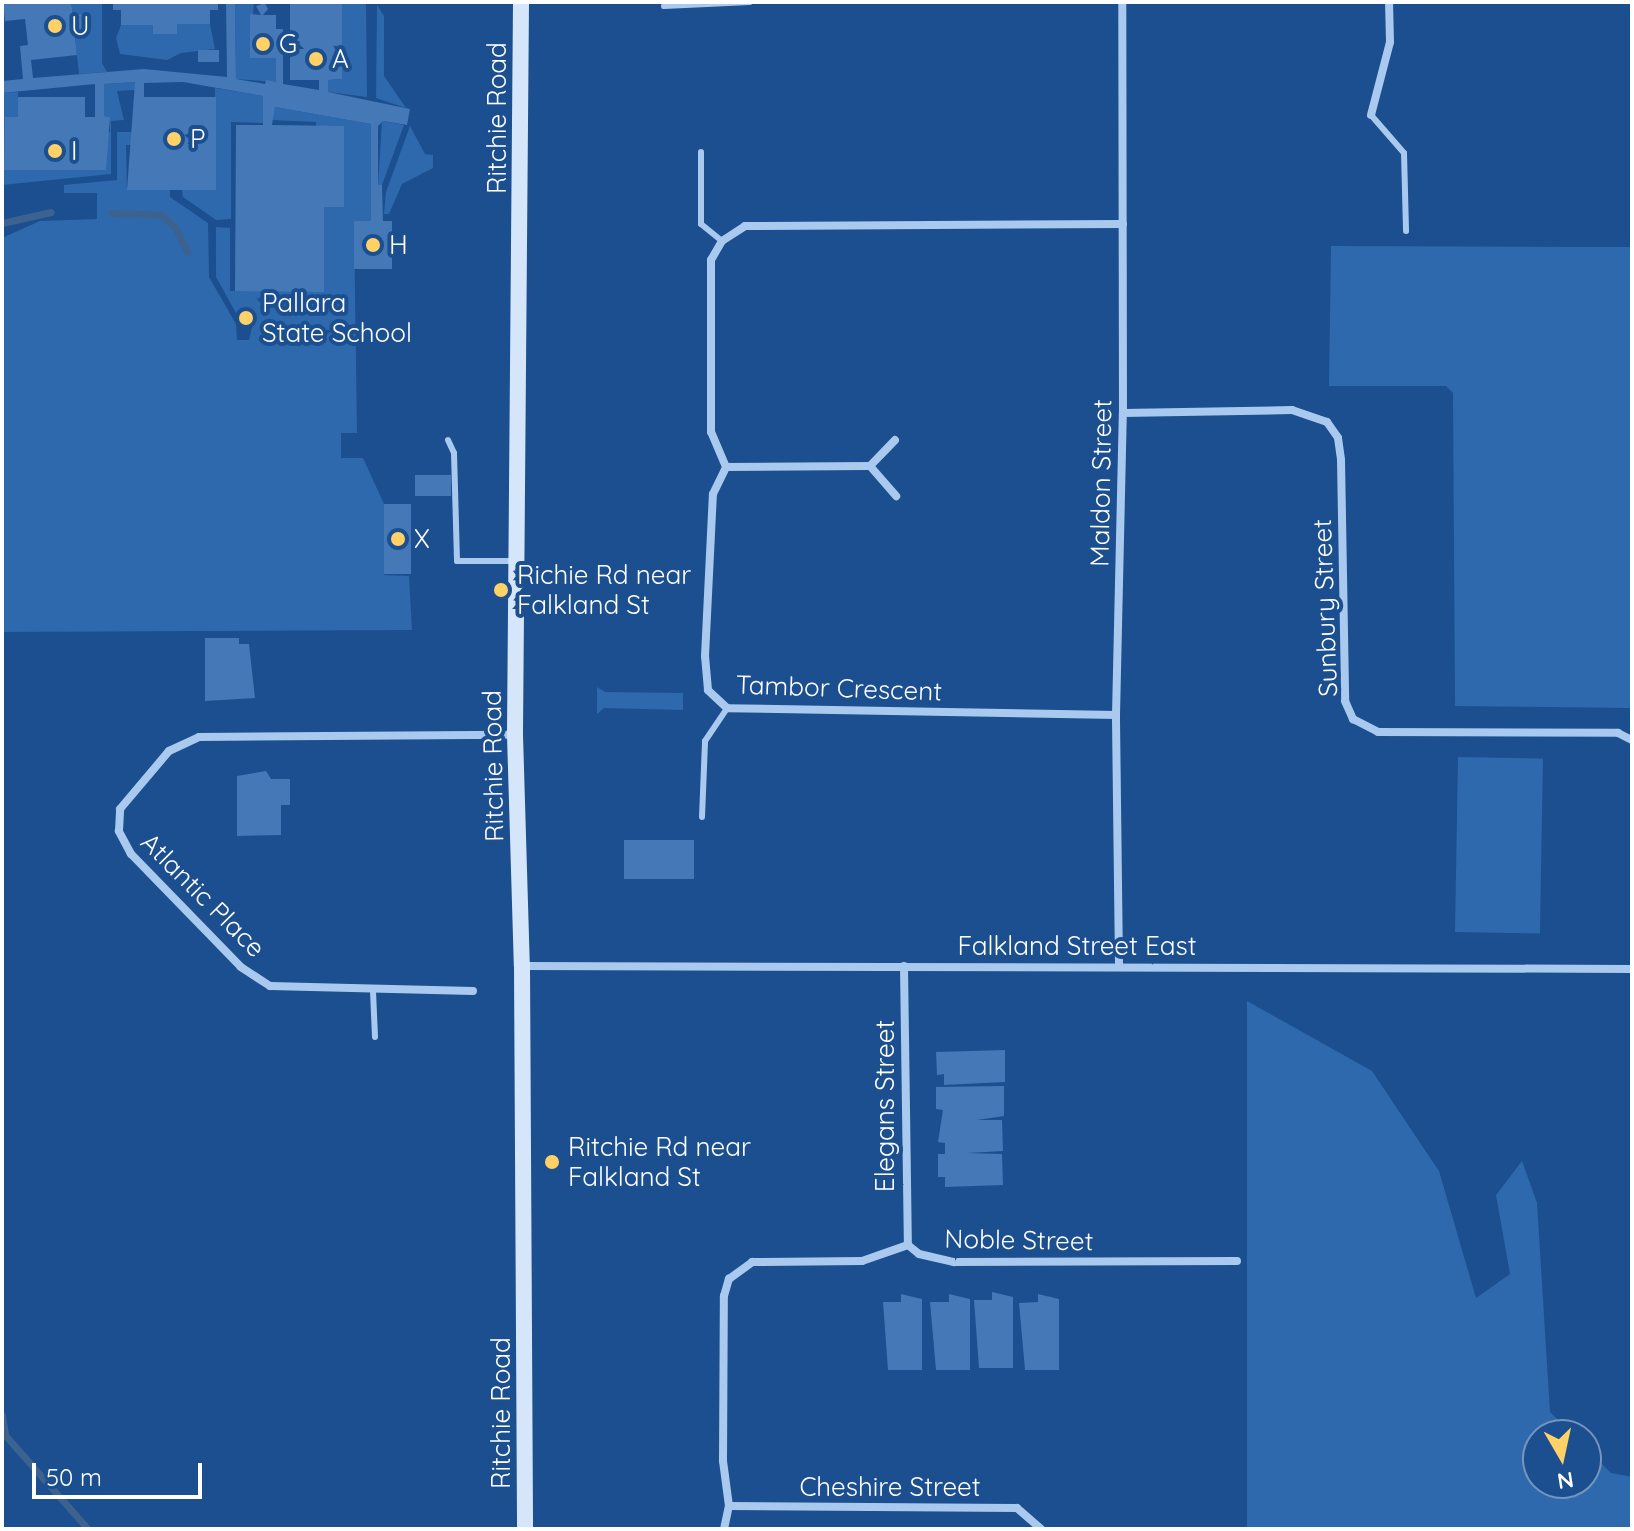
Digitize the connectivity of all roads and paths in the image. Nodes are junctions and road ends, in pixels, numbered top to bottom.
1 (521, 2) edge
2 (750, 2) edge
3 (1122, 2) edge
4 (1389, 2) edge
5 (664, 6) dead end
6 (1371, 115) joint
7 (701, 152) dead end
8 (1123, 224) junction
9 (1406, 231) dead end
10 (722, 241) junction
11 (1123, 413) junction
12 (448, 440) dead end
13 (895, 440) dead end
14 (870, 466) junction
15 (726, 467) junction
16 (896, 496) dead end
17 (517, 561) junction
18 (727, 708) junction
19 (1116, 715) junction
20 (515, 735) junction
21 (1632, 740) edge
22 (702, 817) dead end
23 (1119, 965) junction
24 (522, 966) junction
25 (904, 966) junction
26 (1632, 969) edge
27 (373, 991) junction
28 (473, 991) dead end
29 (375, 1037) dead end
30 (908, 1245) junction
31 (1237, 1261) dead end
32 (729, 1506) junction
33 (525, 1529) edge
34 (724, 1529) edge
35 (1041, 1529) edge

1 - 17 street, Ritchie Road
2 - 5 lane
3 - 8 street, Maldon Street
4 - 6 street
6 - 9 lane
7 - 10 lane
8 - 10 street
8 - 11 street, Maldon Street
10 - 15 street
11 - 19 street, Maldon Street
11 - 21 street, Sunbury Street
12 - 17 lane
13 - 14 street
14 - 15 street
14 - 16 street
15 - 18 street, Tambor Crescent
17 - 20 street, Ritchie Road
18 - 19 street, Tambor Crescent
18 - 22 lane
19 - 23 street, Maldon Street
20 - 24 street, Ritchie Road
20 - 27 street, Atlantic Place
23 - 25 street, Falkland Street East
23 - 26 street, Falkland Street East
24 - 25 street, Falkland Street East
24 - 33 street, Ritchie Road
25 - 30 street, Elegans Street
27 - 28 street, Atlantic Place
27 - 29 lane
30 - 31 street, Noble Street
30 - 32 street, Noble Street
32 - 34 street, Noble Street
32 - 35 street, Cheshire Street

